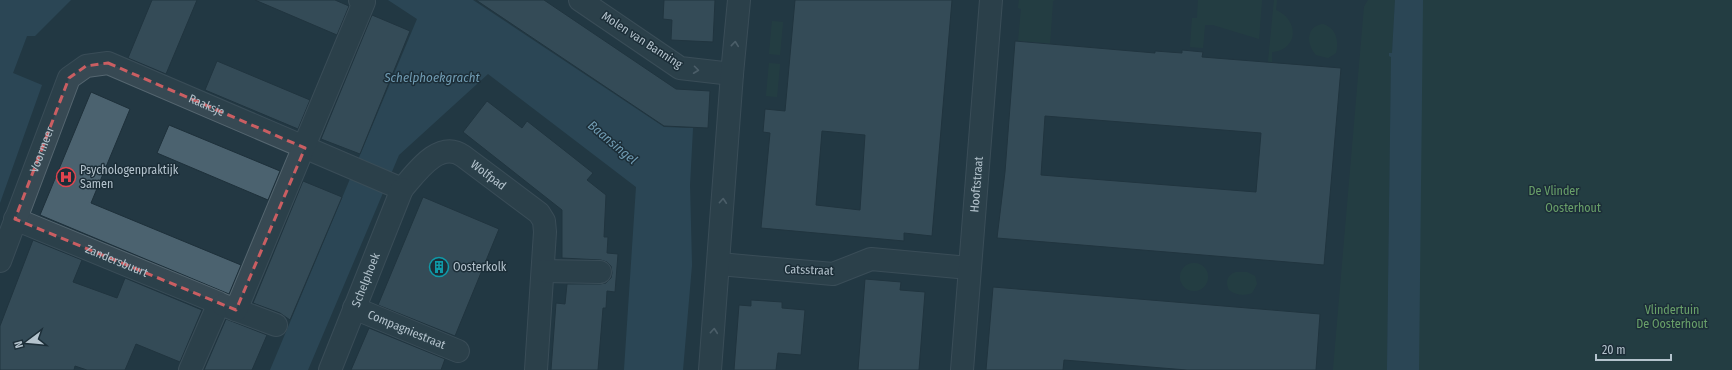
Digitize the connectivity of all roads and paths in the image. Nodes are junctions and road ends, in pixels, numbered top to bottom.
1 (580, 0) edge
2 (739, 0) edge
3 (991, 0) edge
4 (362, 1) edge
5 (108, 63) joint
6 (732, 74) junction
7 (305, 148) junction
8 (396, 186) junction
9 (15, 219) junction
10 (0, 261) edge
11 (719, 264) junction
12 (969, 268) junction
13 (544, 271) junction
14 (600, 272) dead end
15 (227, 307) junction
16 (354, 308) junction
17 (276, 325) dead end
18 (458, 352) dead end
19 (190, 370) edge
20 (330, 370) edge
21 (536, 370) edge
22 (710, 370) edge
23 (962, 370) edge

1 -> 6 street, Molen van Banning
6 -> 2 street
3 - 12 street, Hooftstraat
4 - 7 street
5 - 7 street, Raaksje
5 - 9 street, Voormeer
11 -> 6 street
7 - 8 street, Raaksje
7 - 15 street
8 - 13 street, Wolfpad
8 - 16 street, Schelphoek
9 - 10 street, Voormeer
9 - 15 street, Zandersbuurt
11 - 12 street, Catsstraat
22 -> 11 street
12 - 23 street, Hooftstraat
13 - 14 street
13 - 21 street, Wolfpad
15 - 17 street, Zandersbuurt
15 - 19 street
16 - 18 street, Compagniestraat
16 - 20 street, Schelphoek

